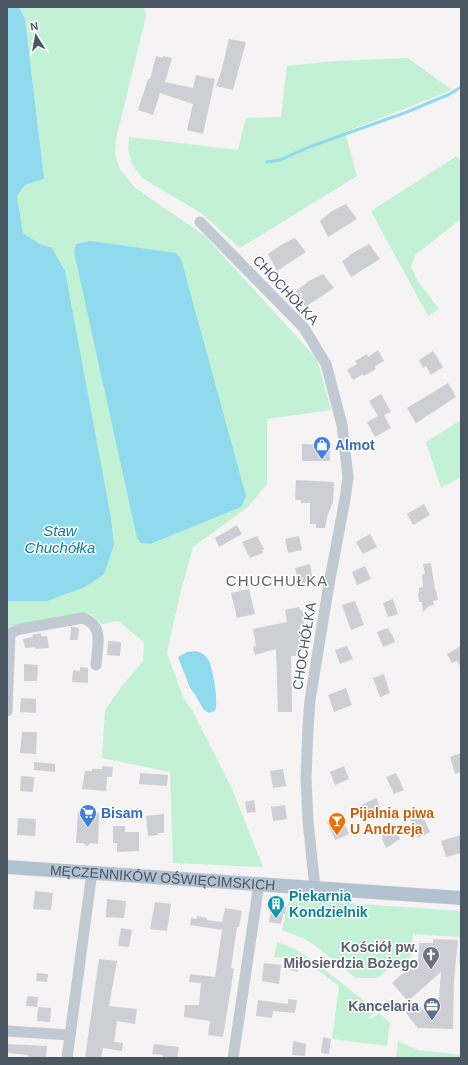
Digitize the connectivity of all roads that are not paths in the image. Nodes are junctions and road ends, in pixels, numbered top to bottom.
1 (200, 222) dead end
2 (96, 665) dead end
3 (7, 711) edge
4 (7, 867) edge
5 (92, 872) junction
6 (259, 884) junction
7 (315, 888) junction
8 (461, 898) edge
9 (7, 1031) edge
10 (70, 1036) junction
11 (66, 1058) edge
12 (233, 1058) edge

1 - 7 street, CHOCHÓŁKA
2 - 3 street
4 - 5 main road, MĘCZENNIKÓW OŚWIĘCIMSKICH
5 - 6 main road, MĘCZENNIKÓW OŚWIĘCIMSKICH
5 - 10 street
6 - 7 main road, MĘCZENNIKÓW OŚWIĘCIMSKICH
6 - 12 street
7 - 8 main road, MĘCZENNIKÓW OŚWIĘCIMSKICH
9 - 10 street
10 - 11 street

